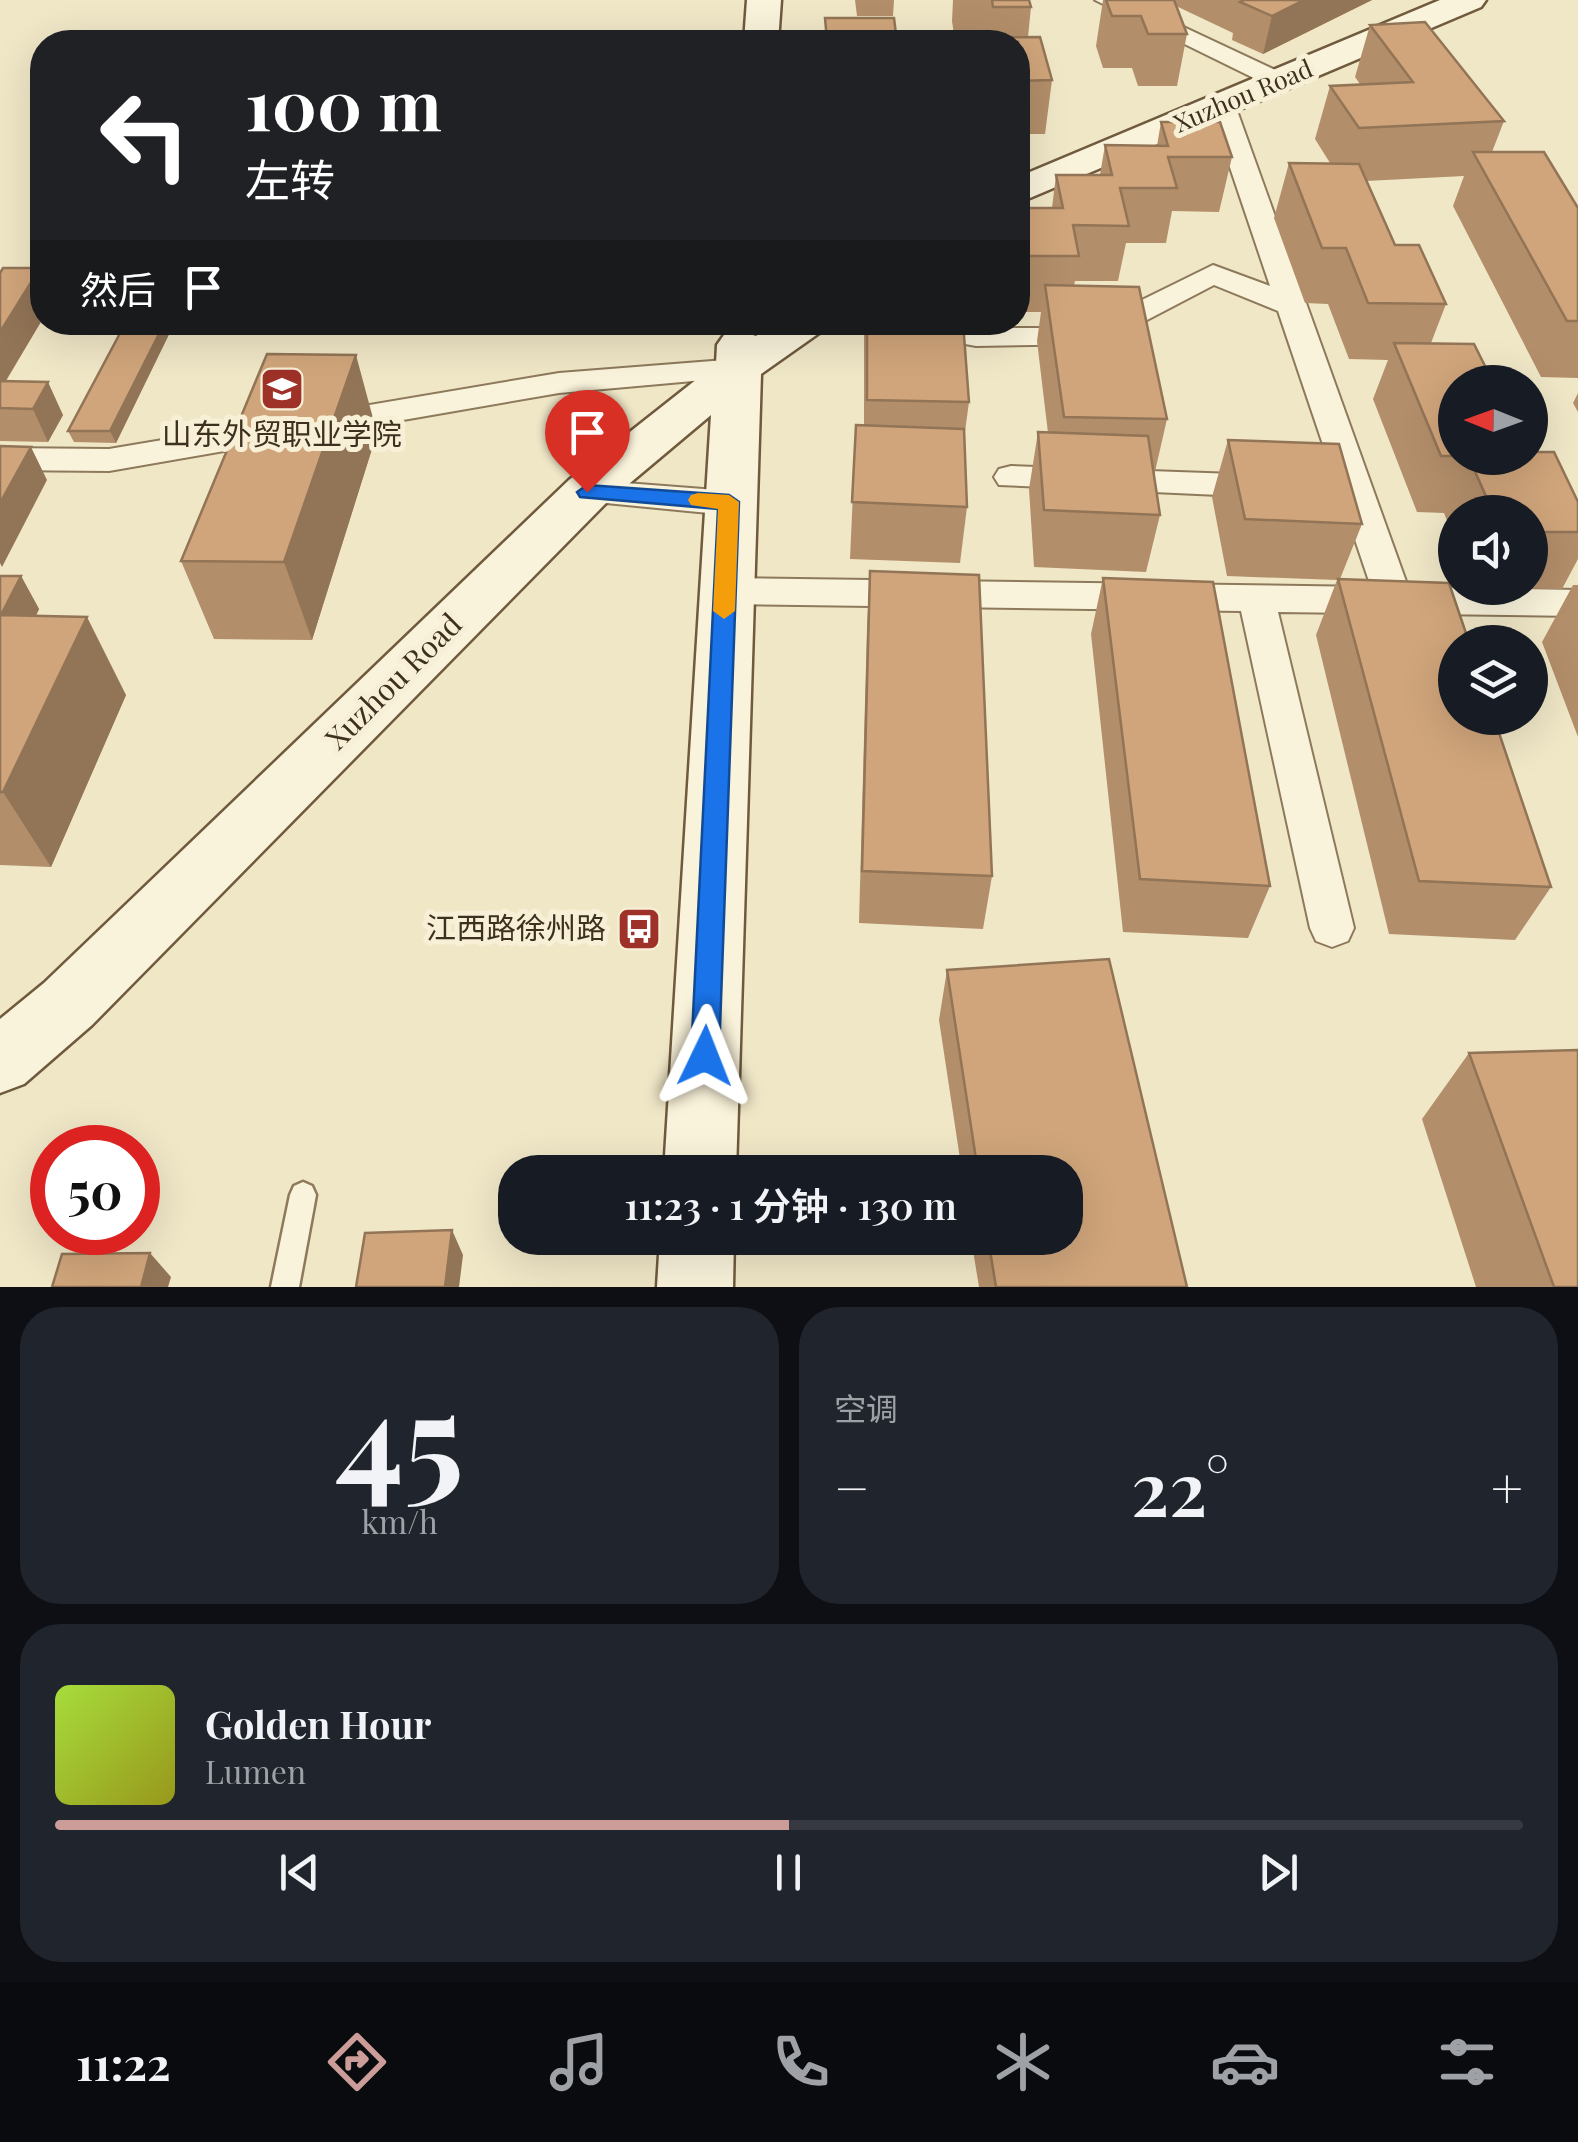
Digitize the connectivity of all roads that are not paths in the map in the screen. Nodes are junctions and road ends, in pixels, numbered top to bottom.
1 (764, 0) edge
2 (1108, 0) edge
3 (1459, 2) edge
4 (762, 30) edge
5 (1279, 80) junction
6 (1222, 105) junction
7 (1030, 186) edge
8 (1291, 305) junction
9 (770, 335) edge
10 (976, 337) dead end
11 (740, 346) edge
12 (0, 459) edge
13 (1011, 478) dead end
14 (1356, 490) junction
15 (587, 492) junction
16 (729, 502) junction
17 (725, 591) junction
18 (1256, 598) junction
19 (1394, 600) junction
20 (1578, 603) edge
21 (1332, 928) dead end
22 (0, 1061) edge
23 (701, 1155) edge
24 (303, 1195) dead end
25 (696, 1255) edge
26 (285, 1287) edge
27 (695, 1287) edge

1 - 4 street
2 - 5 street
3 - 5 street, Xuzhou Road
5 - 6 street, Xuzhou Road
6 - 7 street, Xuzhou Road
6 - 8 street
8 - 10 street
8 - 14 street
9 - 11 street, Xuzhou Road
11 - 12 street
11 - 15 street, Xuzhou Road
11 - 16 street
13 - 14 street
14 - 19 street
15 - 16 street
15 - 22 street, Xuzhou Road
16 - 17 street
17 - 18 street
17 - 23 street
18 - 19 street
18 - 21 street
19 - 20 street
24 - 26 lane
25 - 27 street

